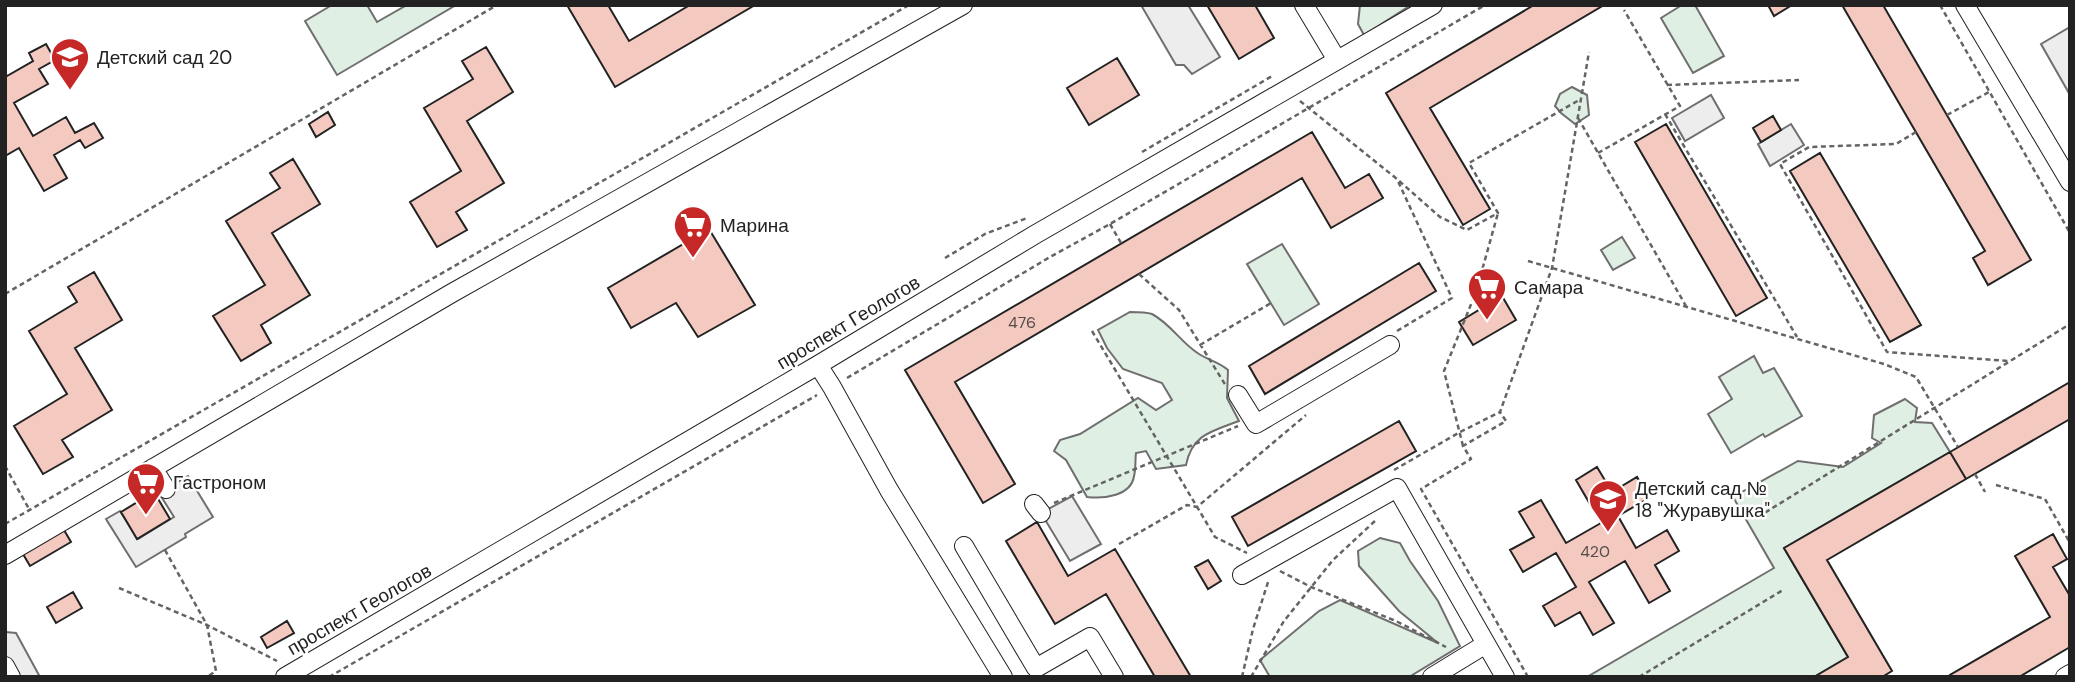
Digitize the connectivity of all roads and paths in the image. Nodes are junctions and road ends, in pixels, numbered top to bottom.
1 (496, 5) edge
2 (909, 5) edge
3 (963, 5) edge
4 (1304, 5) edge
5 (1433, 5) edge
6 (1485, 5) edge
7 (1940, 5) edge
8 (1965, 5) edge
9 (1623, 10) dead end
10 (1589, 52) dead end
11 (1337, 60) junction
12 (1274, 75) dead end
13 (1799, 80) dead end
14 (1667, 85) junction
15 (1285, 91) junction
16 (1989, 92) junction
17 (1581, 99) junction
18 (1308, 107) junction
19 (1665, 114) junction
20 (1947, 116) dead end
21 (1578, 117) junction
22 (1916, 132) dead end
23 (1598, 152) junction
24 (1133, 157) dead end
25 (1397, 178) junction
26 (2070, 182) edge
27 (1498, 213) junction
28 (1028, 218) dead end
29 (1110, 224) junction
30 (2070, 233) edge
31 (1121, 243) dead end
32 (945, 258) dead end
33 (1528, 261) dead end
34 (1552, 268) junction
35 (1139, 274) dead end
36 (5, 294) edge
37 (1271, 303) dead end
38 (1686, 306) junction
39 (2070, 324) edge
40 (1092, 331) dead end
41 (1391, 339) joint
42 (1798, 339) junction
43 (1200, 345) junction
44 (2008, 362) junction
45 (818, 365) junction
46 (832, 387) junction
47 (1232, 392) joint
48 (1934, 407) junction
49 (1315, 408) dead end
50 (1252, 418) junction
51 (1463, 446) junction
52 (1958, 447) dead end
53 (1166, 455) junction
54 (5, 466) edge
55 (153, 468) junction
56 (1975, 474) dead end
57 (1996, 485) dead end
58 (166, 489) dead end
59 (1985, 492) dead end
60 (1197, 507) junction
61 (29, 509) junction
62 (1038, 509) dead end
63 (1382, 514) dead end
64 (1758, 516) dead end
65 (5, 523) edge
66 (2070, 543) edge
67 (1119, 544) dead end
68 (964, 546) dead end
69 (165, 550) dead end
70 (5, 555) edge
71 (1269, 565) junction
72 (1242, 575) dead end
73 (118, 587) dead end
74 (1311, 587) junction
75 (1783, 590) dead end
76 (207, 625) junction
77 (1486, 645) junction
78 (1456, 652) dead end
79 (5, 666) edge
80 (290, 674) edge
81 (11, 677) edge
82 (207, 677) edge
83 (330, 677) edge
84 (1003, 677) edge
85 (1114, 677) edge
86 (1242, 677) edge
87 (1251, 677) edge
88 (1432, 677) edge
89 (1505, 677) edge
90 (1528, 677) edge
91 (1639, 677) edge

1 - 36 path
2 - 61 path
3 - 55 street
4 - 11 street
5 - 11 street, проспект Геологов
6 - 18 path
7 - 16 path
8 - 26 street
9 - 14 path
10 - 17 path
11 - 15 street, проспект Геологов
12 - 24 path
13 - 14 path
14 - 19 path
15 - 18 path
15 - 45 street, проспект Геологов
16 - 20 path
16 - 30 path
17 - 21 path
17 - 27 path
18 - 25 path
18 - 29 path
19 - 23 path
19 - 42 path
21 - 23 path
21 - 34 path
22 - 44 path
23 - 38 path
25 - 27 path
25 - 41 path
27 - 51 path
28 - 32 path
29 - 31 path
29 - 46 path
33 - 34 path
34 - 38 path
34 - 51 path
35 - 43 path
37 - 43 path
38 - 42 path
39 - 44 path
40 - 53 path
41 - 50 street
42 - 48 path
43 - 47 path
44 - 48 path
45 - 46 street
45 - 80 street, проспект Геологов
46 - 83 path
46 - 84 street
47 - 50 street
48 - 52 path
48 - 64 path
49 - 60 path
50 - 53 path
51 - 90 path
53 - 60 path
53 - 62 path
54 - 61 path
55 - 58 street
55 - 70 street
56 - 59 path
57 - 66 path
60 - 67 path
60 - 71 path
61 - 65 path
63 - 74 path
68 - 85 street
69 - 76 path
71 - 72 street
71 - 74 path
71 - 77 street
71 - 86 path
73 - 76 path
74 - 78 path
74 - 87 path
75 - 91 path
76 - 80 path
76 - 82 path
77 - 88 street
77 - 89 street
79 - 81 street

